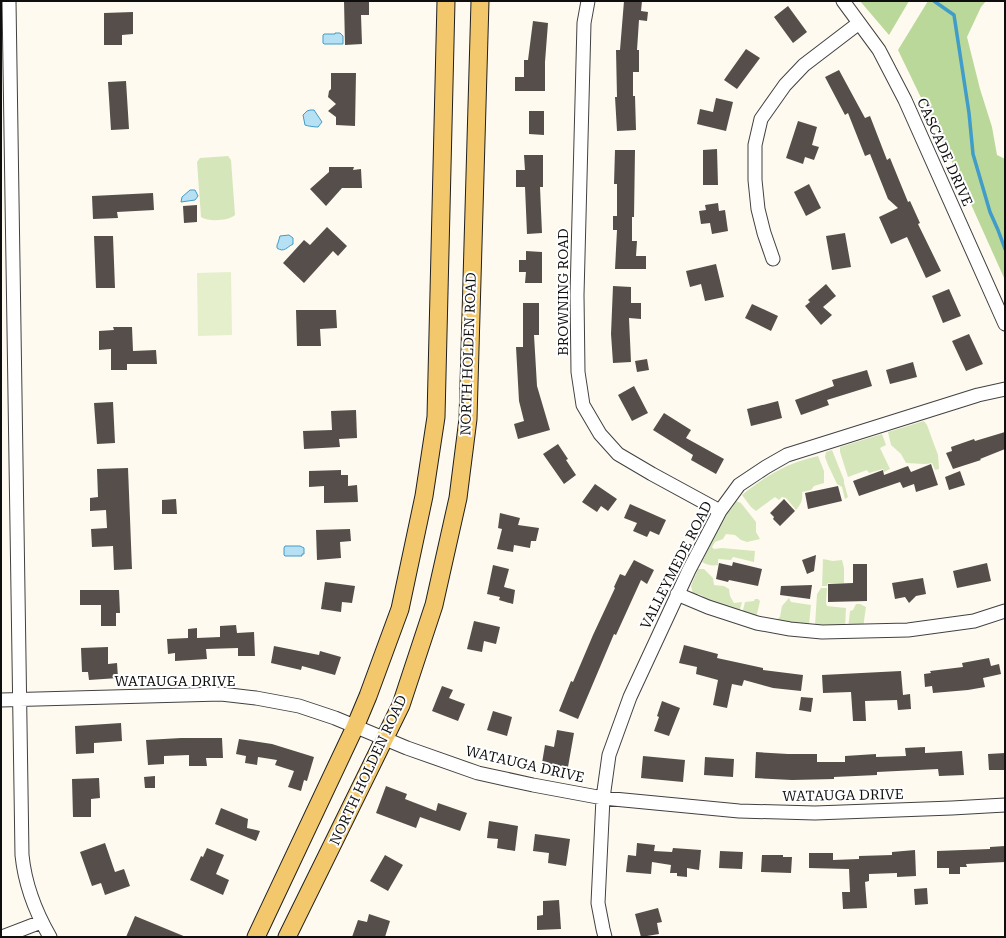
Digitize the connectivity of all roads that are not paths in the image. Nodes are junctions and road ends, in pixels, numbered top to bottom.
1 (9, 1) edge
2 (446, 1) edge
3 (480, 1) edge
4 (588, 1) edge
5 (843, 1) edge
6 (859, 23) junction
7 (773, 259) dead end
8 (7, 266) edge
9 (1005, 324) edge
10 (1005, 389) edge
11 (720, 511) junction
12 (677, 594) junction
13 (1005, 611) edge
14 (1, 700) edge
15 (19, 700) junction
16 (355, 727) junction
17 (385, 739) junction
18 (603, 798) junction
19 (1005, 804) edge
20 (41, 922) junction
21 (2, 937) edge
22 (50, 937) edge
23 (256, 937) edge
24 (287, 937) edge
25 (605, 937) edge

1 - 8 street
2 - 16 main road
3 - 17 main road, NORTH HOLDEN ROAD
4 - 11 street, BROWNING ROAD
5 - 6 street, CASCADE DRIVE
6 - 7 street
6 - 9 street, CASCADE DRIVE
8 - 15 street
10 - 11 street, VALLEYMEDE ROAD
11 - 12 street, VALLEYMEDE ROAD
12 - 13 street
12 - 18 street, VALLEYMEDE ROAD
14 - 15 street, WATAUGA DRIVE
15 - 16 street, WATAUGA DRIVE
15 - 20 street
16 - 17 street, WATAUGA DRIVE
16 - 23 main road
17 - 18 street, WATAUGA DRIVE
17 - 24 main road, NORTH HOLDEN ROAD
18 - 19 street, WATAUGA DRIVE
18 - 25 street, VALLEYMEDE ROAD
20 - 21 street
20 - 22 street

